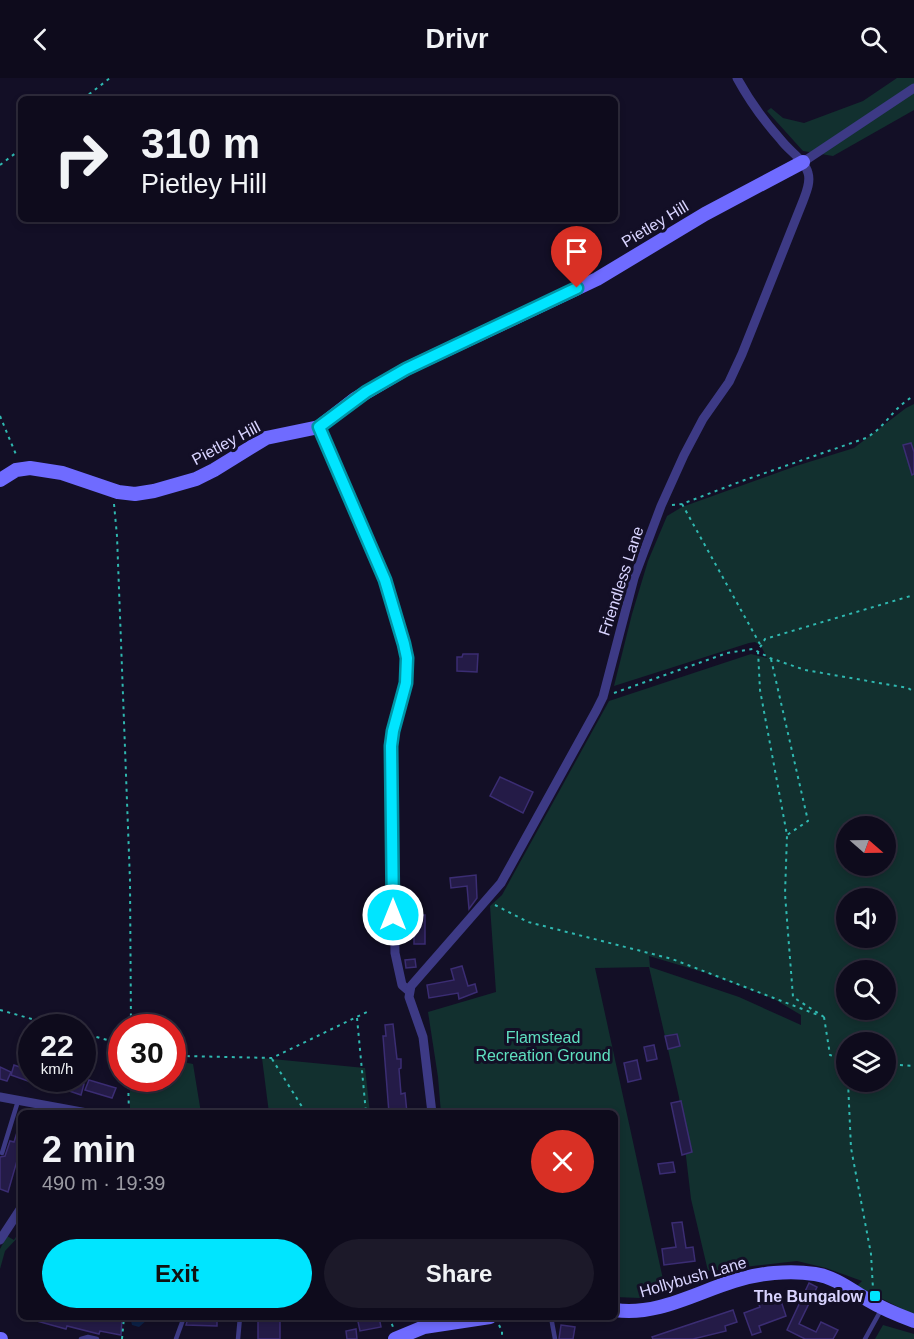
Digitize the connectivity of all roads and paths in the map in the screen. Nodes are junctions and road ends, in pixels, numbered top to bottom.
1 (110, 78) edge
2 (737, 78) edge
3 (914, 88) edge
4 (87, 96) edge
5 (18, 150) edge
6 (802, 162) junction
7 (0, 165) edge
8 (914, 396) edge
9 (0, 416) edge
10 (319, 427) junction
11 (21, 468) junction
12 (0, 480) edge
13 (118, 492) junction
14 (682, 504) junction
15 (661, 506) junction
16 (914, 595) edge
17 (761, 646) junction
18 (758, 651) junction
19 (770, 658) junction
20 (914, 692) edge
21 (603, 697) junction
22 (787, 835) junction
23 (487, 901) junction
24 (409, 991) junction
25 (0, 1010) edge
26 (367, 1012) dead end
27 (131, 1014) edge
28 (18, 1015) edge
29 (824, 1017) junction
30 (357, 1018) junction
31 (186, 1056) edge
32 (836, 1057) edge
33 (272, 1058) junction
34 (896, 1065) edge
35 (914, 1066) edge
36 (128, 1092) edge
37 (848, 1092) edge
38 (0, 1097) edge
39 (18, 1101) junction
40 (55, 1110) edge
41 (129, 1110) edge
42 (304, 1110) edge
43 (366, 1110) edge
44 (432, 1110) edge
45 (2, 1154) dead end
46 (18, 1213) edge
47 (0, 1240) edge
48 (867, 1299) junction
49 (882, 1308) junction
50 (618, 1310) edge
51 (124, 1320) edge
52 (183, 1320) edge
53 (240, 1320) edge
54 (456, 1320) edge
55 (494, 1320) edge
56 (552, 1320) edge
57 (914, 1321) edge
58 (81, 1339) edge
59 (97, 1339) edge
60 (122, 1339) edge
61 (176, 1339) edge
62 (238, 1339) edge
63 (395, 1339) edge
64 (502, 1339) edge
65 (555, 1339) edge
66 (865, 1339) edge

1 - 4 path
2 - 6 street
3 - 6 street
5 - 7 path
6 - 10 street, Pietley Hill
6 - 15 street, Friendless Lane
8 - 14 path
9 - 11 path
10 - 13 street, Pietley Hill
10 - 24 street
11 - 12 street
11 - 13 street, Pietley Hill
13 - 27 path
14 - 15 path
14 - 17 path
15 - 21 street, Friendless Lane
16 - 17 path
17 - 18 path
18 - 19 path
18 - 21 path
18 - 22 path
19 - 20 path
19 - 22 path
21 - 23 street, Friendless Lane
22 - 29 path
23 - 24 street, Friendless Lane
23 - 29 path
24 - 44 street
25 - 28 path
26 - 30 path
29 - 32 path
30 - 33 path
30 - 43 path
31 - 33 path
33 - 42 path
34 - 35 path
36 - 41 path
37 - 48 path
38 - 39 street
39 - 40 street
39 - 45 lane
46 - 47 street
48 - 49 street, Hollybush Lane
48 - 50 street, Hollybush Lane
49 - 57 street, Hollybush Lane
49 - 66 lane
51 - 60 path
52 - 61 lane
53 - 62 lane
54 - 63 street
55 - 64 path
56 - 65 lane
58 - 59 lane

